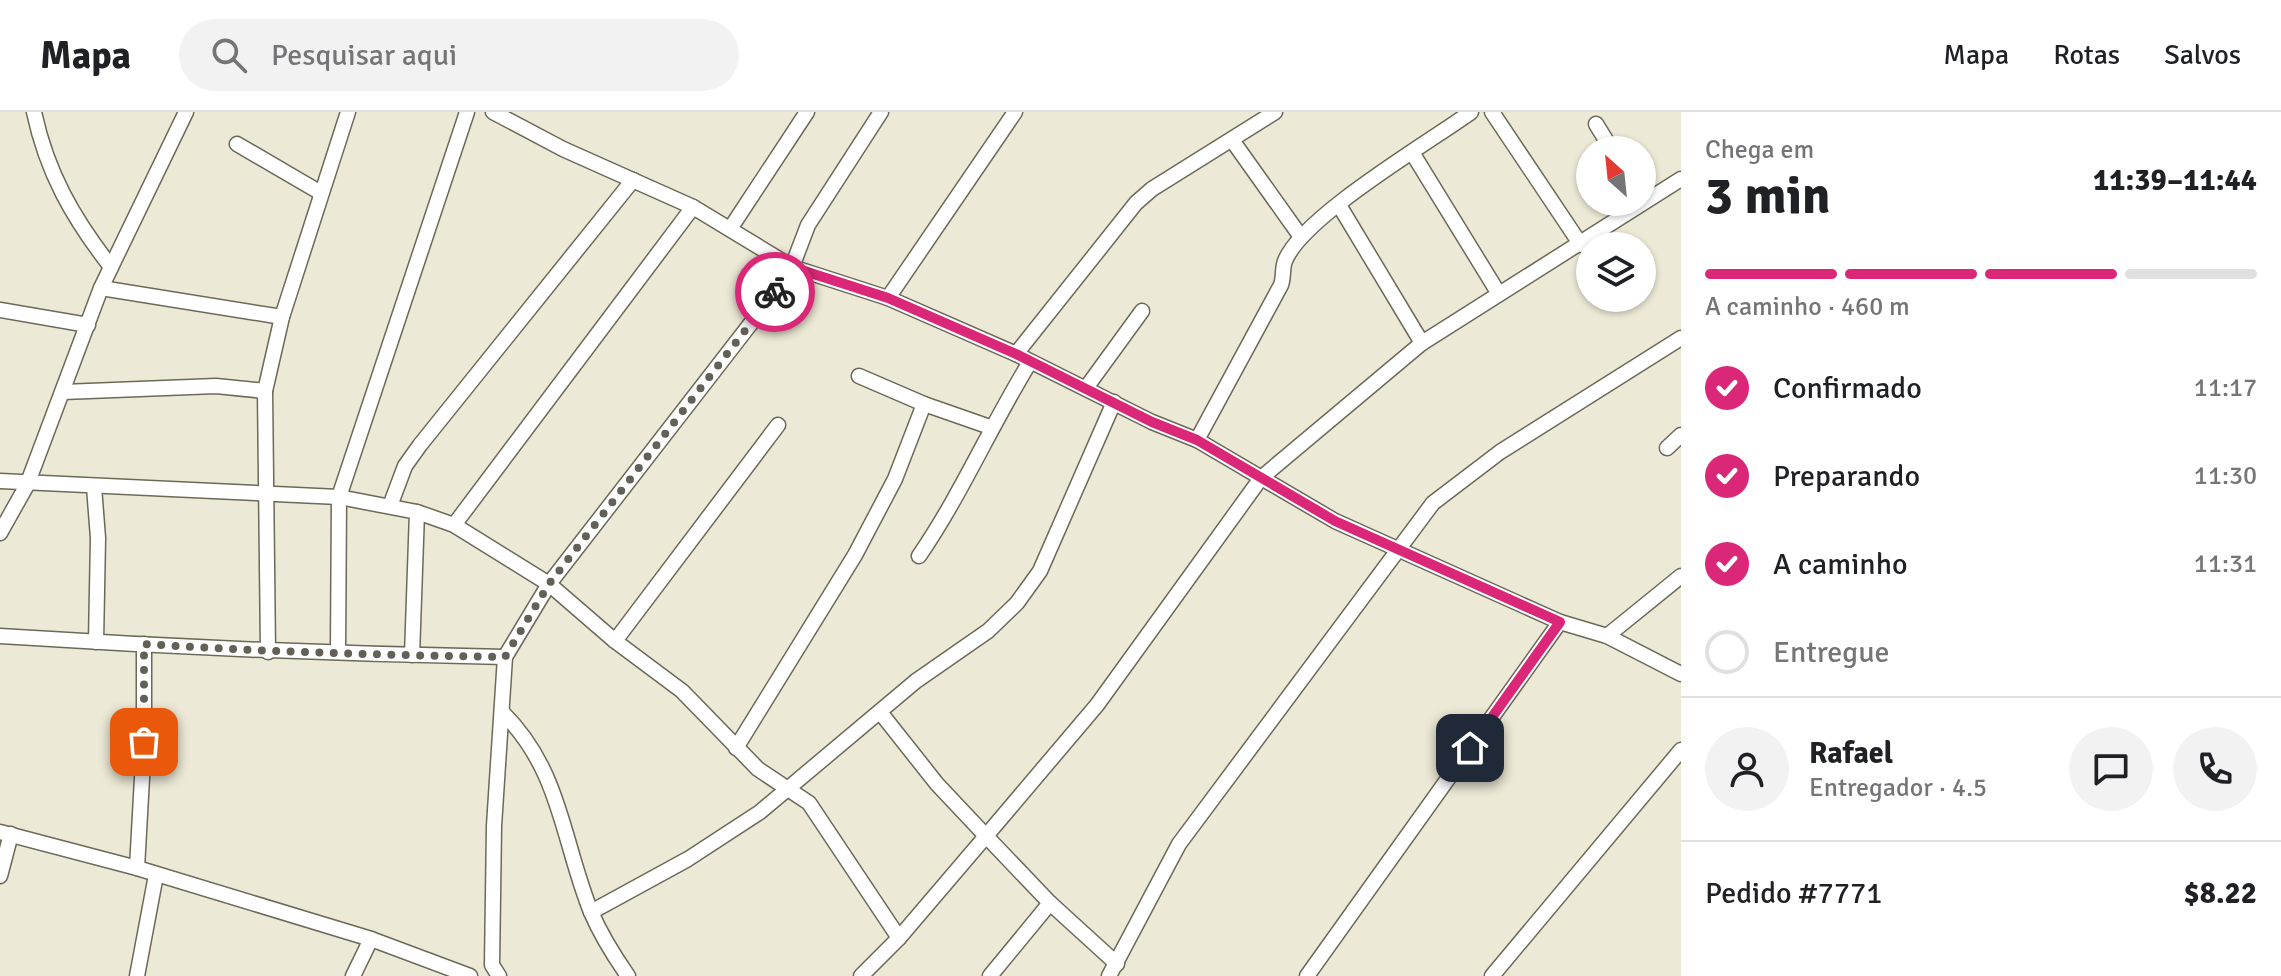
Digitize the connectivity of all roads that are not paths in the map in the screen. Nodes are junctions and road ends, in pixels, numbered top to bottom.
1 (34, 112) edge
2 (186, 112) edge
3 (348, 112) edge
4 (467, 112) edge
5 (493, 112) edge
6 (807, 112) edge
7 (881, 112) edge
8 (1015, 112) edge
9 (1275, 112) edge
10 (1471, 112) edge
11 (1492, 112) edge
12 (1596, 124) dead end
13 (1603, 136) edge
14 (1232, 140) junction
15 (237, 144) dead end
16 (1413, 154) junction
17 (1681, 179) edge
18 (633, 180) junction
19 (321, 193) junction
20 (1656, 194) edge
21 (1339, 205) junction
22 (693, 207) junction
23 (1623, 216) edge
24 (730, 229) junction
25 (1600, 232) edge
26 (1301, 237) junction
27 (1576, 238) edge
28 (1576, 248) edge
29 (111, 267) junction
30 (792, 267) junction
31 (101, 288) junction
32 (1499, 294) junction
33 (888, 298) junction
34 (0, 310) edge
35 (1142, 311) dead end
36 (282, 317) junction
37 (88, 325) junction
38 (1681, 338) edge
39 (1422, 343) junction
40 (1023, 358) junction
41 (859, 376) dead end
42 (1086, 388) junction
43 (265, 391) junction
44 (63, 392) junction
45 (1114, 402) junction
46 (924, 404) junction
47 (778, 425) dead end
48 (990, 427) junction
49 (1681, 435) edge
50 (1197, 440) junction
51 (1667, 448) dead end
52 (1261, 478) junction
53 (0, 481) edge
54 (27, 485) junction
55 (94, 487) junction
56 (265, 492) junction
57 (339, 497) junction
58 (390, 506) junction
59 (417, 512) junction
60 (454, 525) junction
61 (0, 533) edge
62 (1397, 550) junction
63 (919, 556) dead end
64 (1681, 576) edge
65 (549, 584) junction
66 (1560, 622) junction
67 (0, 636) edge
68 (1607, 636) junction
69 (615, 641) junction
70 (96, 642) junction
71 (144, 644) junction
72 (338, 651) junction
73 (268, 652) junction
74 (412, 655) junction
75 (505, 657) junction
76 (1681, 674) edge
77 (502, 712) junction
78 (880, 712) junction
79 (736, 748) junction
80 (1681, 750) edge
81 (791, 788) junction
82 (6, 833) edge
83 (986, 836) junction
84 (137, 868) junction
85 (156, 875) junction
86 (0, 876) edge
87 (1050, 903) junction
88 (591, 912) junction
89 (899, 938) junction
90 (371, 939) junction
91 (1113, 970) edge
92 (492, 972) edge
93 (137, 976) edge
94 (353, 976) edge
95 (470, 976) edge
96 (628, 976) edge
97 (861, 976) edge
98 (990, 976) edge
99 (1307, 976) edge
100 (1492, 976) edge

1 - 29 street
2 - 29 street
3 - 19 street
4 - 57 street
5 - 18 street
6 - 24 street
7 - 30 street
8 - 33 street
9 - 14 street
10 - 16 street
11 - 27 street
12 - 13 street
14 - 26 street
14 - 40 street
15 - 19 street
16 - 21 street
16 - 32 street
17 - 20 street
18 - 22 street
18 - 58 street
19 - 36 street
21 - 26 street
21 - 39 street
22 - 24 street
22 - 60 street
23 - 25 street
24 - 30 street
26 - 50 street
28 - 32 street
29 - 31 street
30 - 33 street
30 - 65 street
31 - 36 street
31 - 37 street
32 - 39 street
33 - 40 street
34 - 37 street
35 - 42 street
36 - 43 street
37 - 44 street
38 - 62 street
39 - 52 street
40 - 42 street
40 - 48 street
41 - 46 street
42 - 45 street
43 - 44 street
43 - 56 street
44 - 54 street
45 - 50 street
45 - 78 street
46 - 48 street
46 - 79 street
47 - 69 street
48 - 63 street
49 - 51 street
50 - 52 street
52 - 62 street
52 - 83 street
53 - 54 street
54 - 55 street
54 - 61 street
55 - 56 street
55 - 70 street
56 - 57 street
56 - 73 street
57 - 58 street
57 - 72 street
58 - 59 street
59 - 60 street
59 - 74 street
60 - 65 street
62 - 66 street
62 - 91 street
64 - 68 street
65 - 69 street
65 - 75 street
66 - 68 street
66 - 99 street
67 - 70 street
68 - 76 street
69 - 79 street
70 - 71 street
71 - 73 street
71 - 84 street
72 - 73 street
72 - 74 street
74 - 75 street
75 - 77 street
77 - 88 street
77 - 92 street
78 - 81 street
78 - 83 street
79 - 81 street
80 - 100 street
81 - 88 street
81 - 89 street
82 - 84 street
82 - 86 street
83 - 87 street
83 - 89 street
84 - 85 street
85 - 90 street
85 - 93 street
87 - 91 street
87 - 98 street
88 - 96 street
89 - 97 street
90 - 94 street
90 - 95 street

